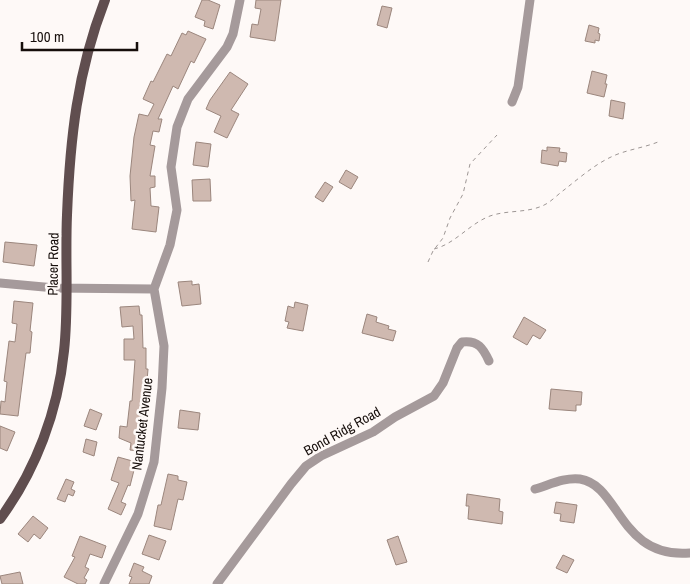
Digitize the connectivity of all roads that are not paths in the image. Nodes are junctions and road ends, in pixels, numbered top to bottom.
1 (105, 0) edge
2 (240, 0) edge
3 (530, 0) edge
4 (512, 102) dead end
5 (0, 283) edge
6 (67, 288) junction
7 (154, 290) junction
8 (489, 361) dead end
9 (535, 490) dead end
10 (0, 519) edge
11 (690, 553) edge
12 (104, 584) edge
13 (216, 584) edge

1 - 6 main road, Placer Road
2 - 7 street
3 - 4 street
5 - 6 street
6 - 7 street
6 - 10 main road, Placer Road
7 - 12 street, Nantucket Avenue
8 - 13 street, Bond Ridg Road
9 - 11 street

